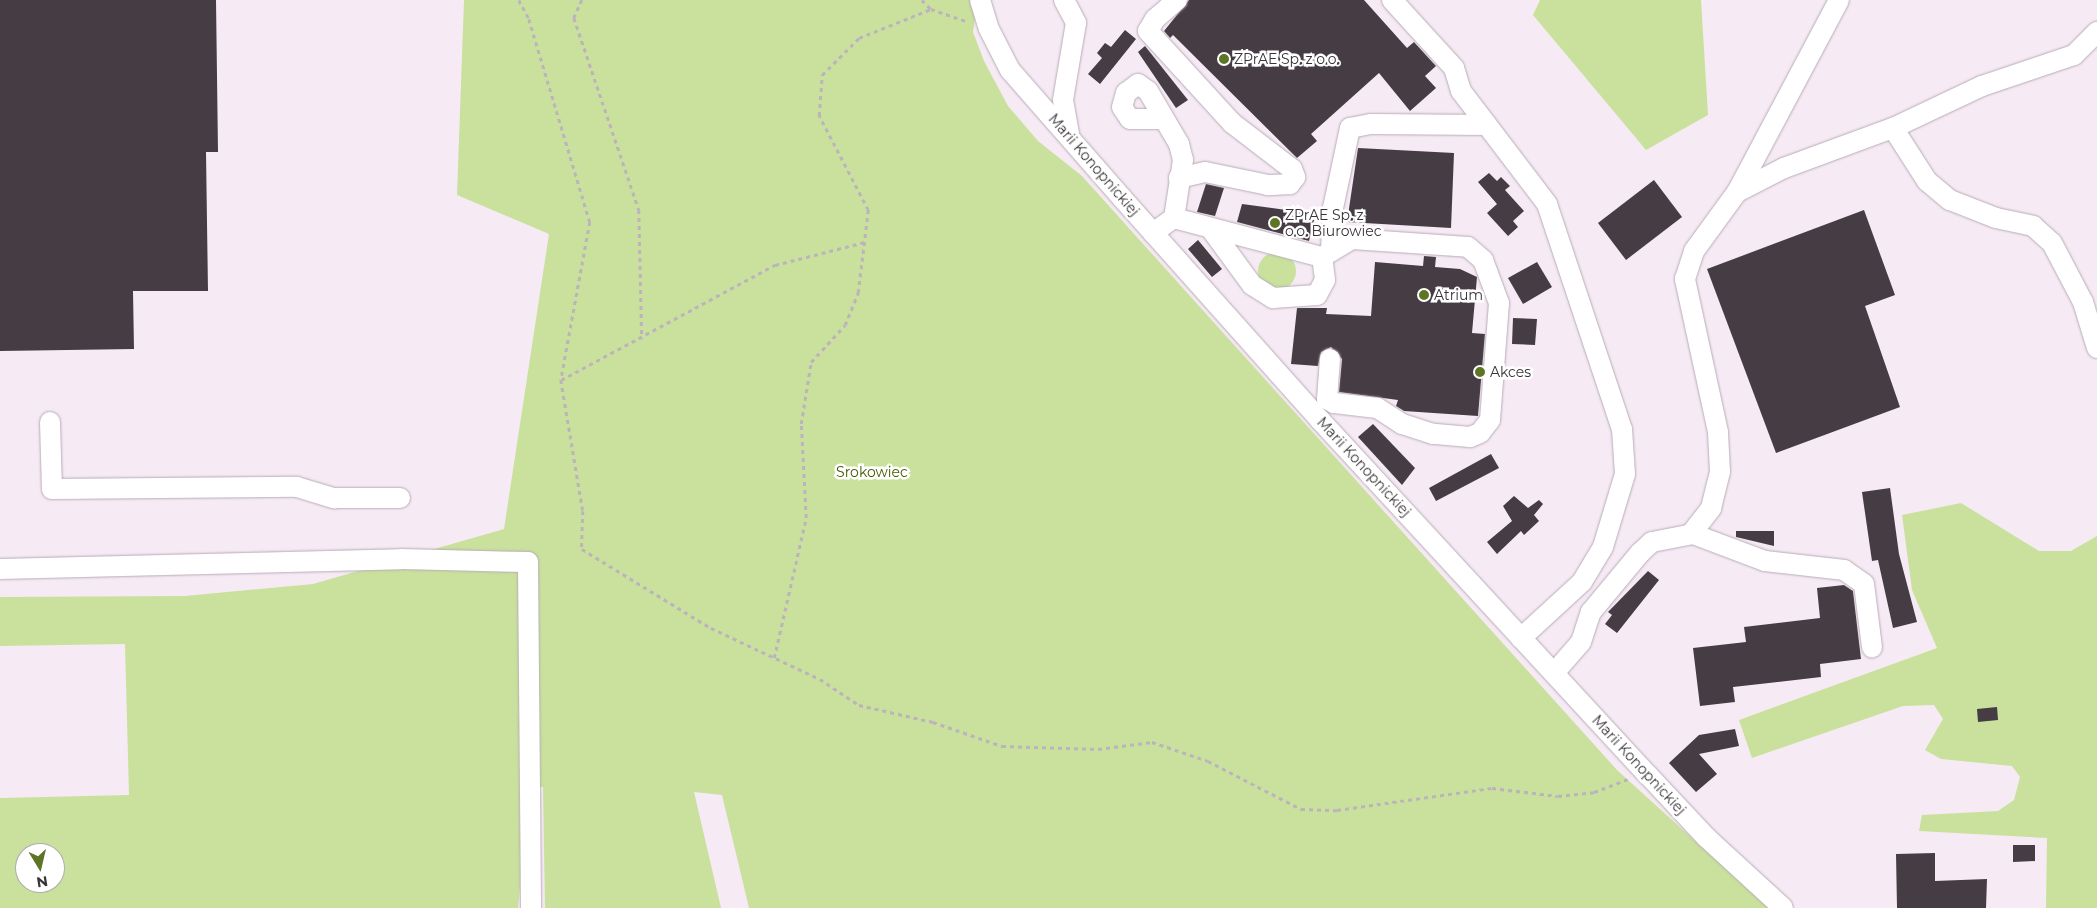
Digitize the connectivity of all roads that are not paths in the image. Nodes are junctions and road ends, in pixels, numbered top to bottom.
1 (1064, 0) edge
2 (1178, 0) edge
3 (1392, 0) edge
4 (1839, 0) edge
5 (986, 2) edge
6 (2097, 32) edge
7 (1162, 119) dead end
8 (1487, 125) junction
9 (1893, 128) junction
10 (1070, 137) junction
11 (1179, 178) junction
12 (1737, 192) junction
13 (1174, 218) junction
14 (1211, 229) junction
15 (1153, 232) junction
16 (1327, 254) junction
17 (2097, 348) edge
18 (1330, 359) dead end
19 (50, 422) dead end
20 (400, 498) dead end
21 (1691, 534) junction
22 (0, 569) edge
23 (1521, 638) junction
24 (1872, 647) dead end
25 (1554, 673) junction
26 (531, 908) edge
27 (1783, 908) edge

1 - 10 street
2 - 11 street
3 - 8 street
4 - 12 street
5 - 10 street, Marii Konopnickiej
6 - 9 street
7 - 11 street
8 - 16 street
8 - 23 street
9 - 12 street
9 - 17 street
10 - 15 street, Marii Konopnickiej
11 - 13 street
12 - 21 street
13 - 14 street
13 - 15 street
14 - 16 street
14 - 16 street
15 - 23 street, Marii Konopnickiej
16 - 18 street
19 - 20 street
21 - 24 street
21 - 25 street
22 - 26 street
23 - 25 street, Marii Konopnickiej
25 - 27 street, Marii Konopnickiej

